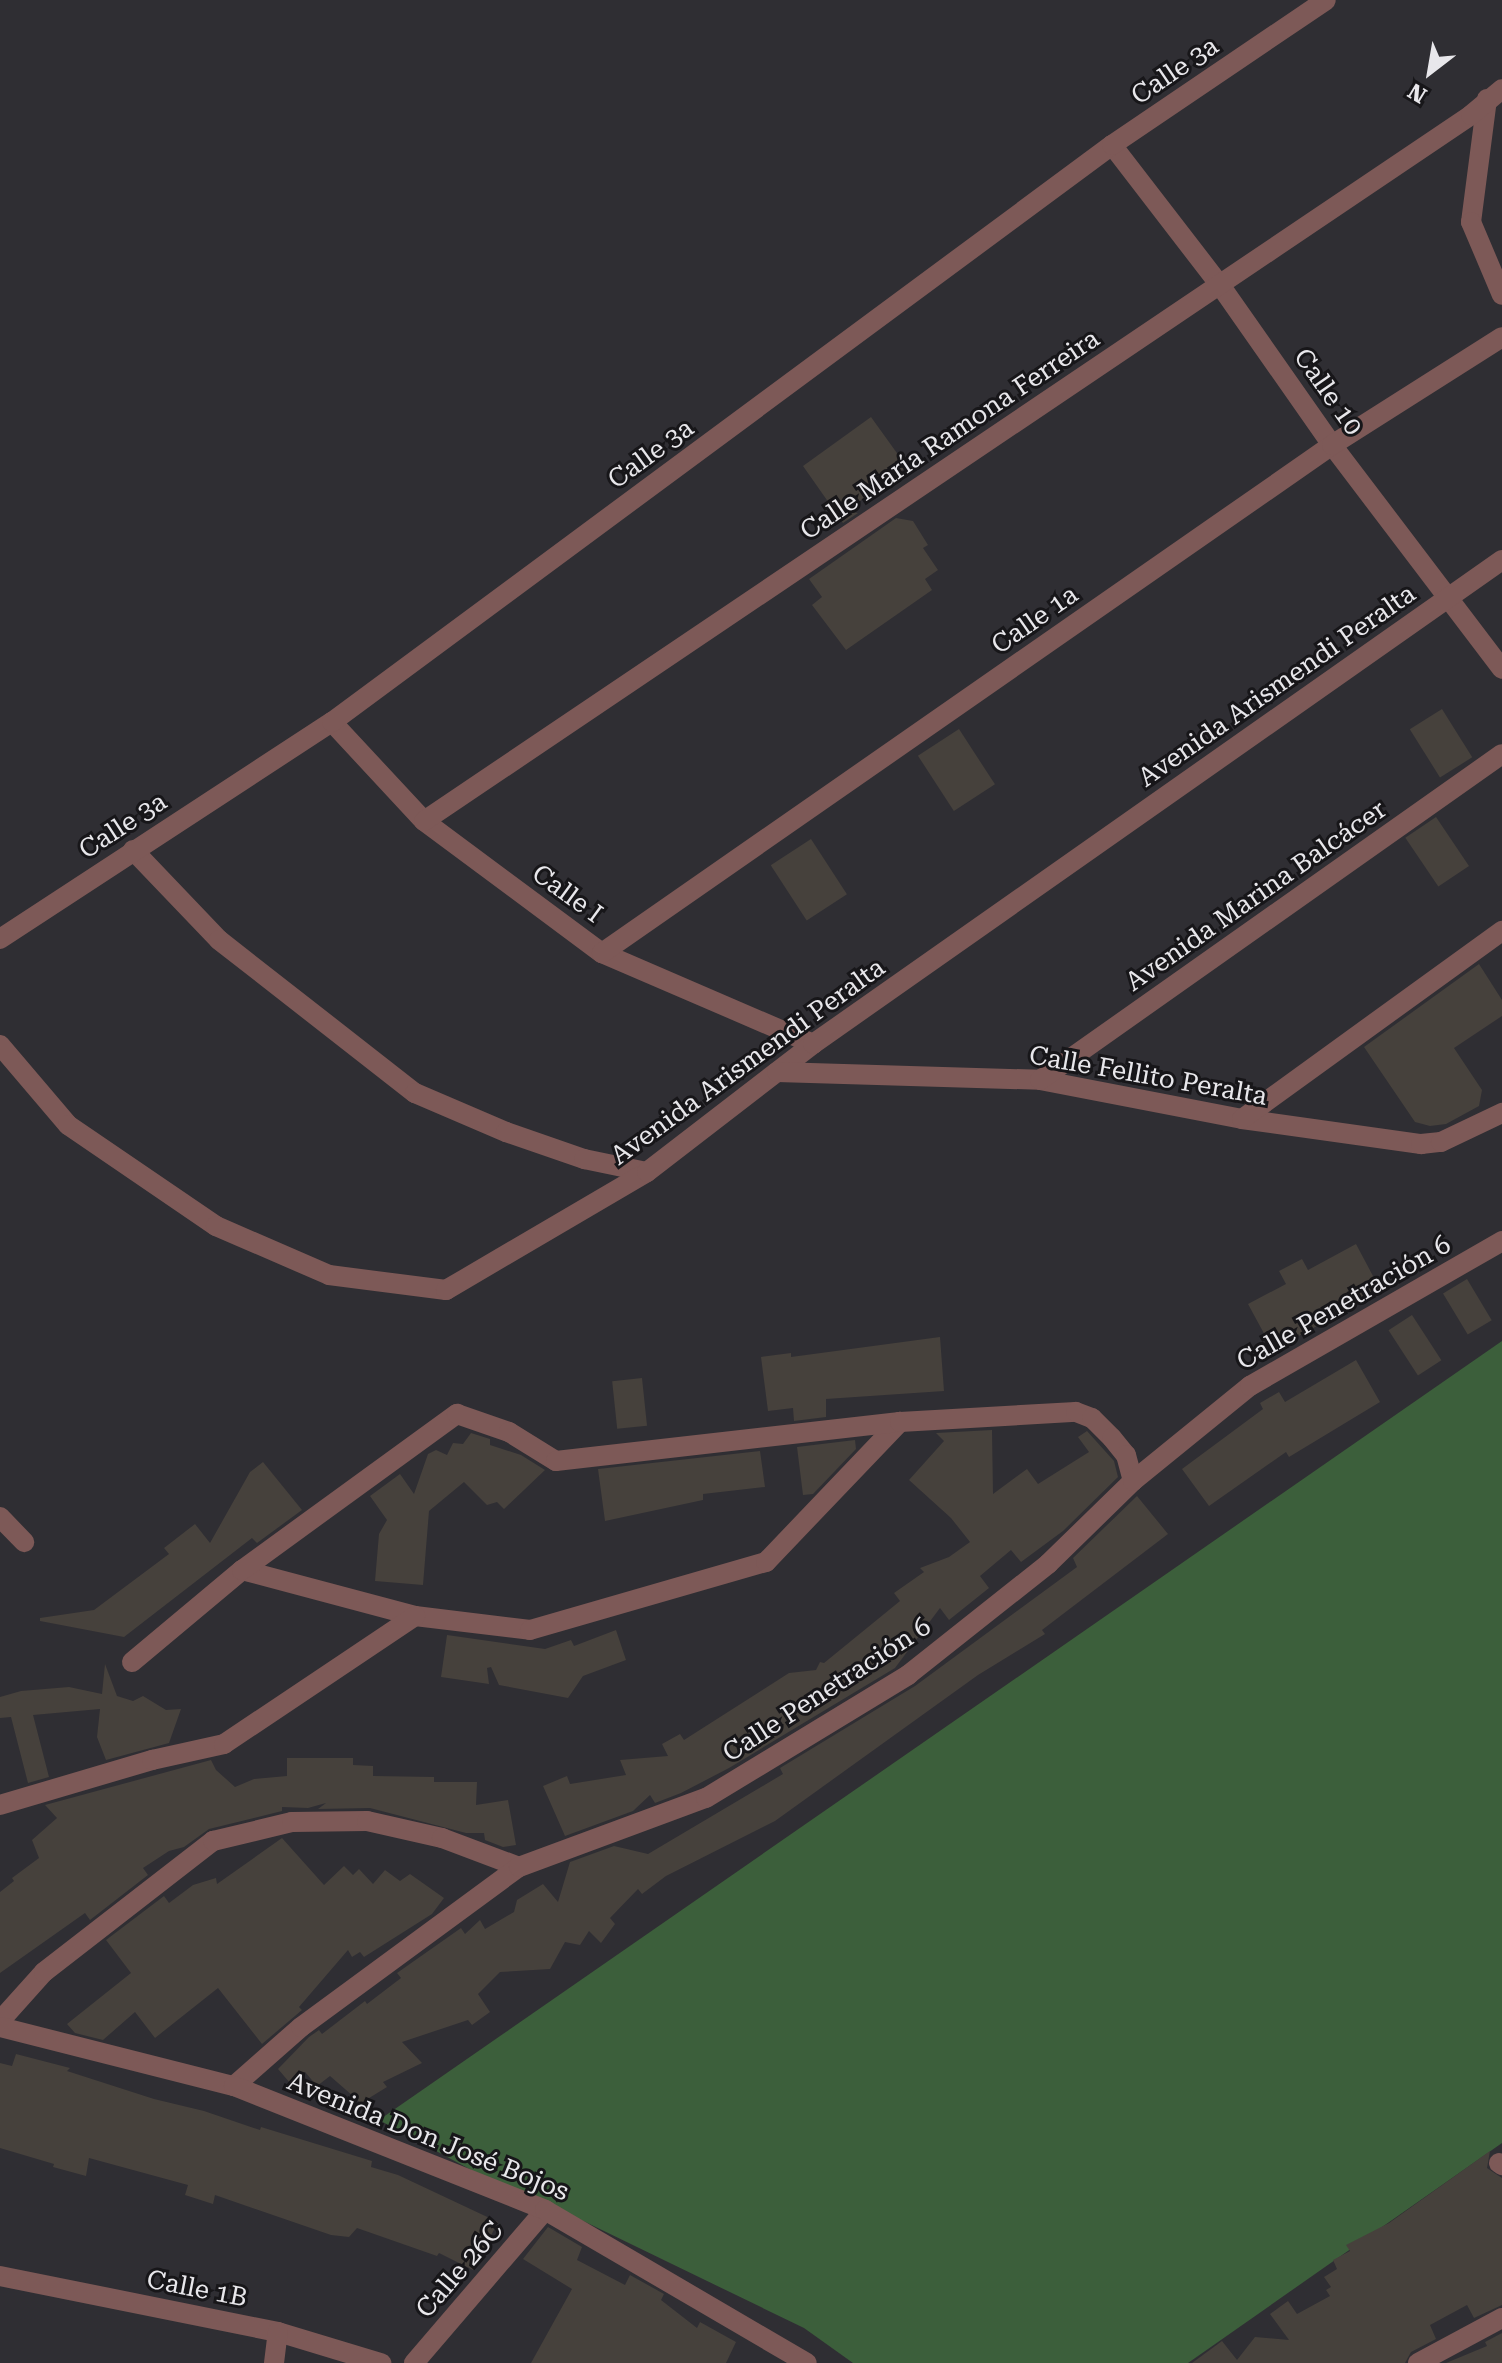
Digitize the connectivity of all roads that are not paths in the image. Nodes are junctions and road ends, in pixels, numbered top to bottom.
1 (1326, 0) edge
2 (1495, 94) edge
3 (1112, 145) junction
4 (1220, 285) junction
5 (1502, 295) edge
6 (1502, 337) edge
7 (1332, 445) junction
8 (1502, 560) edge
9 (1448, 598) junction
10 (1502, 669) edge
11 (332, 722) junction
12 (1502, 754) edge
13 (424, 821) junction
14 (133, 850) junction
15 (1502, 931) edge
16 (0, 939) edge
17 (602, 953) junction
18 (813, 1044) junction
19 (0, 1045) edge
20 (777, 1072) junction
21 (1040, 1080) junction
22 (1502, 1113) edge
23 (1242, 1119) junction
24 (647, 1172) junction
25 (1502, 1241) edge
26 (900, 1422) junction
27 (1133, 1481) junction
28 (0, 1517) edge
29 (24, 1542) dead end
30 (242, 1570) junction
31 (415, 1616) junction
32 (132, 1662) dead end
33 (0, 1805) edge
34 (519, 1867) junction
35 (0, 2024) edge
36 (234, 2086) junction
37 (545, 2210) junction
38 (0, 2276) edge
39 (1502, 2318) edge
40 (278, 2332) junction
41 (274, 2363) edge
42 (381, 2363) edge
43 (414, 2363) edge
44 (807, 2363) edge
45 (1418, 2363) edge

1 - 3 street, Calle 3a
2 - 4 street, Calle María Ramona Ferreira
2 - 5 street
3 - 4 street, Calle 10
3 - 11 street, Calle 3a
4 - 7 street, Calle 10
4 - 13 street, Calle María Ramona Ferreira
6 - 7 street, Calle 1a
7 - 9 street, Calle 10
7 - 17 street, Calle 1a
8 - 9 street, Avenida Arismendi Peralta
9 - 10 street, Calle 10
9 - 18 street, Avenida Arismendi Peralta
11 - 13 street, Calle I
11 - 14 street, Calle 3a
12 - 21 street, Avenida Marina Balcácer
13 - 17 street, Calle I
14 - 16 street, Calle 3a
14 - 24 street
15 - 23 street
17 - 18 street, Calle I
18 - 20 street, Avenida Arismendi Peralta
19 - 24 street, Avenida Arismendi Peralta
20 - 21 street, Calle Fellito Peralta
20 - 24 street, Avenida Arismendi Peralta
21 - 23 street, Calle Fellito Peralta
22 - 23 street, Calle Fellito Peralta
25 - 27 street, Calle Penetración 6
26 - 27 street
26 - 30 street
26 - 31 street
27 - 34 street, Calle Penetración 6
28 - 29 street
30 - 31 street
30 - 32 street
31 - 33 street
34 - 35 street
34 - 36 street, Calle Penetración 6
35 - 36 street, Avenida Don José Bojos
36 - 37 street, Avenida Don José Bojos
37 - 43 street, Calle 26C
37 - 44 street, Avenida Don José Bojos
38 - 40 street, Calle 1B
39 - 45 street
40 - 41 street
40 - 42 street, Calle 1B

